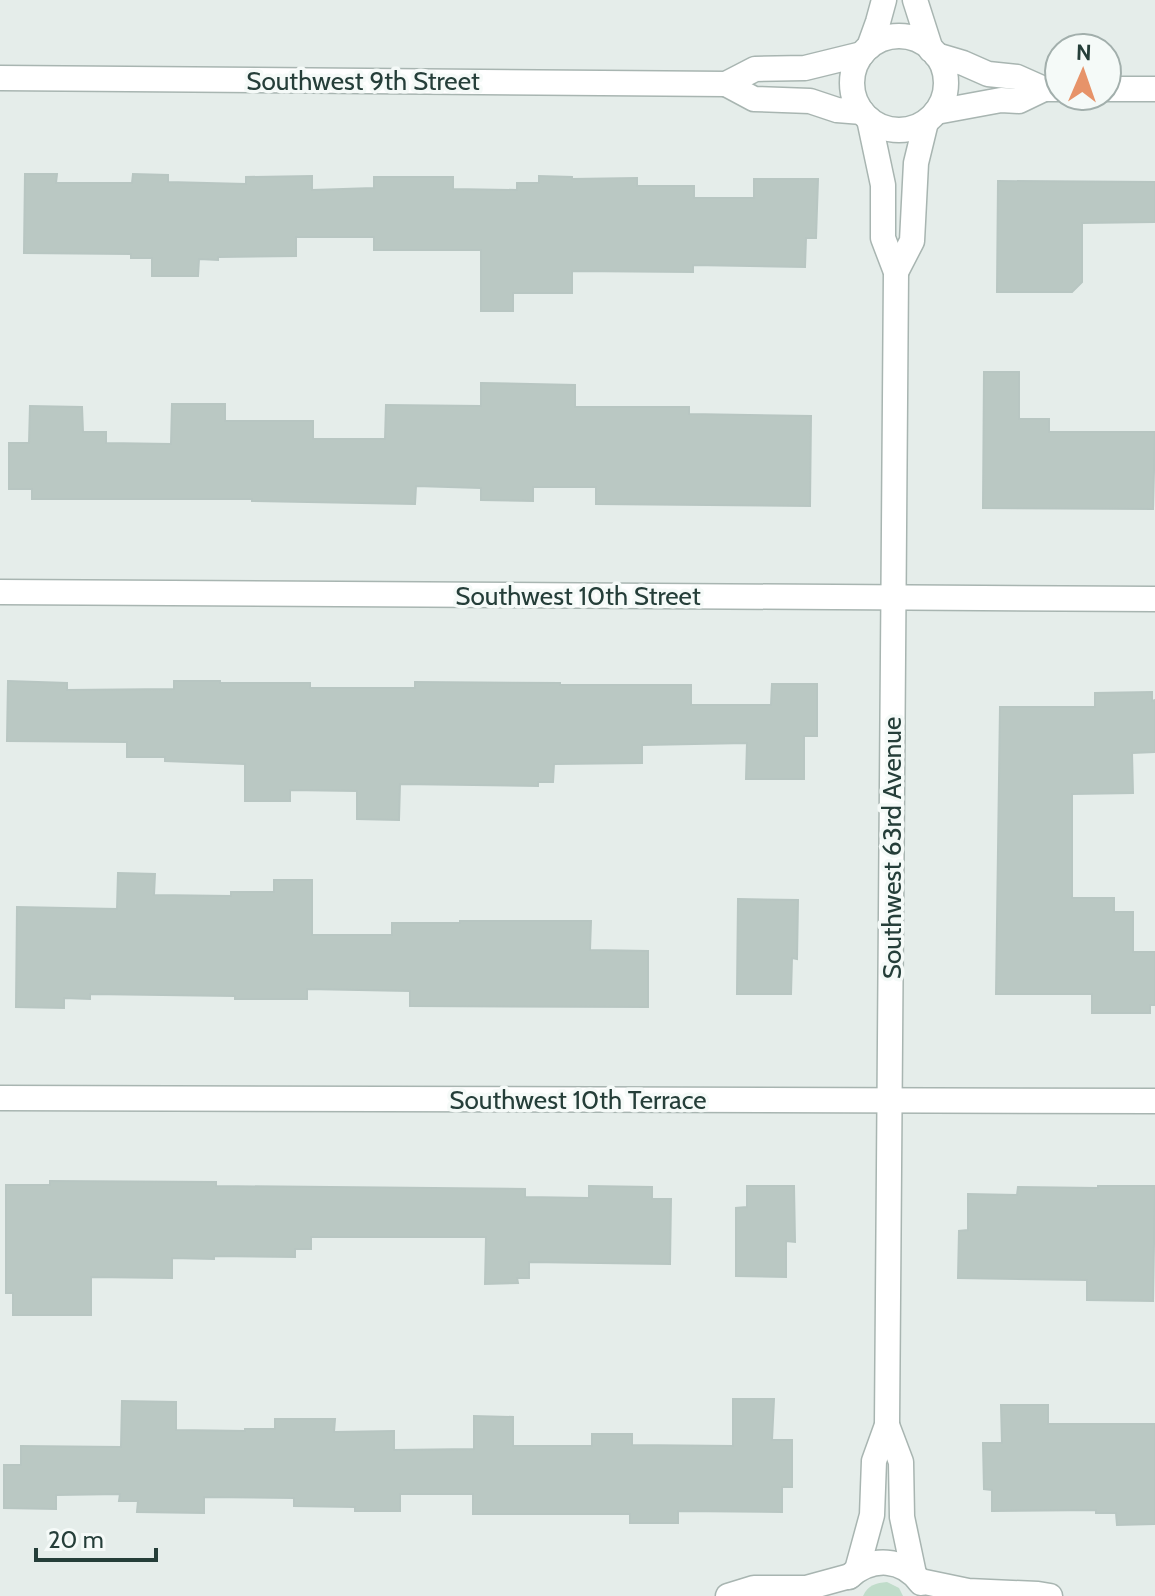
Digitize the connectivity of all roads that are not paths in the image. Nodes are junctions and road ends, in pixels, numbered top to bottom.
1 (884, 0) edge
2 (915, 0) edge
3 (865, 51) junction
4 (934, 52) junction
5 (0, 78) edge
6 (726, 84) junction
7 (1043, 86) edge
8 (1123, 89) edge
9 (1155, 89) edge
10 (1043, 92) edge
11 (866, 116) junction
12 (931, 117) junction
13 (896, 272) junction
14 (0, 592) edge
15 (893, 598) junction
16 (1155, 599) edge
17 (0, 1098) edge
18 (890, 1100) junction
19 (1155, 1101) edge
20 (887, 1425) junction
21 (849, 1581) edge
22 (920, 1584) edge
23 (728, 1596) edge
24 (1050, 1596) edge

1 - 3 street
2 - 4 street
3 - 4 street
3 - 6 street, Southwest 9th Street
3 - 11 street
4 - 7 street
4 - 12 street
5 - 6 street, Southwest 9th Street
6 - 11 street, Southwest 9th Street
8 - 9 street
10 - 12 street
11 - 12 street
11 - 13 street, Southwest 63rd Avenue
12 - 13 street, Southwest 63rd Avenue
13 - 15 street, Southwest 63rd Avenue
14 - 15 street, Southwest 10th Street
15 - 16 street, Southwest 10th Street
15 - 18 street, Southwest 63rd Avenue
17 - 18 street, Southwest 10th Terrace
18 - 19 street, Southwest 10th Terrace
18 - 20 street, Southwest 63rd Avenue
20 - 21 street, Southwest 63rd Avenue
20 - 22 street, Southwest 63rd Avenue
21 - 22 street
21 - 23 street
22 - 24 street

